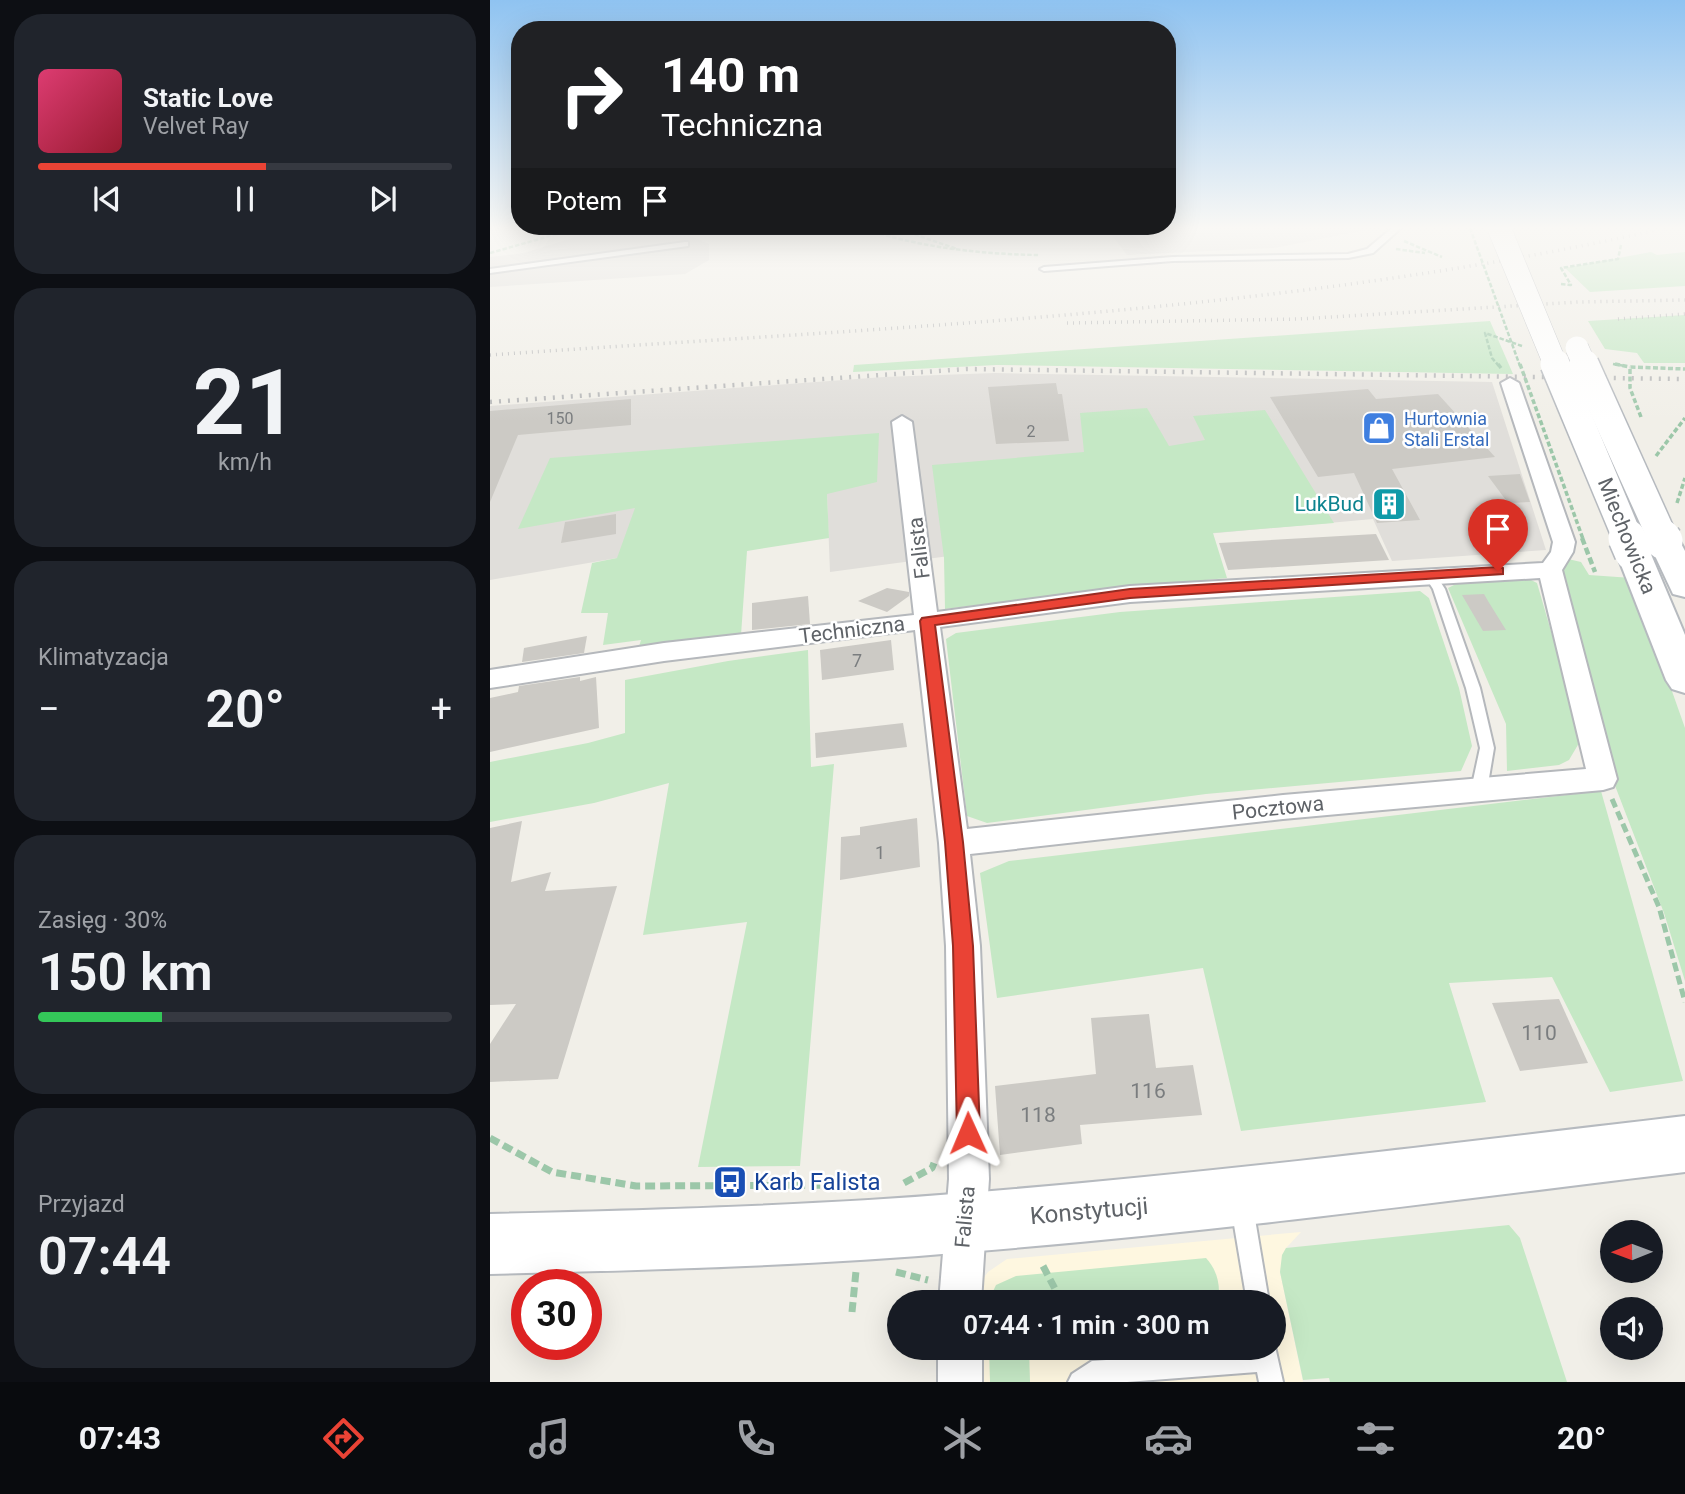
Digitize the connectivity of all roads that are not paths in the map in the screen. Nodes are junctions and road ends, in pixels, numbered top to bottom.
1 (1532, 292) edge
2 (1567, 327) dead end
3 (1510, 383) dead end
4 (1582, 389) junction
5 (902, 422) dead end
6 (1649, 547) junction
7 (1550, 569) junction
8 (1430, 575) junction
9 (1685, 586) edge
10 (927, 621) junction
11 (490, 679) edge
12 (1685, 680) edge
13 (1479, 790) junction
14 (954, 842) junction
15 (1680, 1148) edge
16 (1240, 1197) junction
17 (964, 1223) junction
18 (490, 1244) edge
19 (961, 1290) edge
20 (1256, 1290) edge
21 (960, 1360) edge
22 (1268, 1363) edge
23 (960, 1382) edge
24 (1080, 1382) edge

1 - 4 main road, bridge
2 - 4 main road, bridge
3 - 7 street
4 - 6 main road, Miechowicka, bridge
5 - 10 street, Falista
6 - 9 main road, Miechowicka
6 - 12 main road, Miechowicka
7 - 8 street, Techniczna
7 - 13 street, Pocztowa
8 - 10 street, Techniczna
8 - 13 lane
10 - 11 street, Techniczna
10 - 14 street, Falista
13 - 14 street, Pocztowa
14 - 17 street, Falista
15 - 16 main road, Konstytucji
16 - 17 main road, Konstytucji
16 - 20 lane
17 - 18 main road, Konstytucji
17 - 19 street, Falista
21 - 23 street
22 - 24 lane

